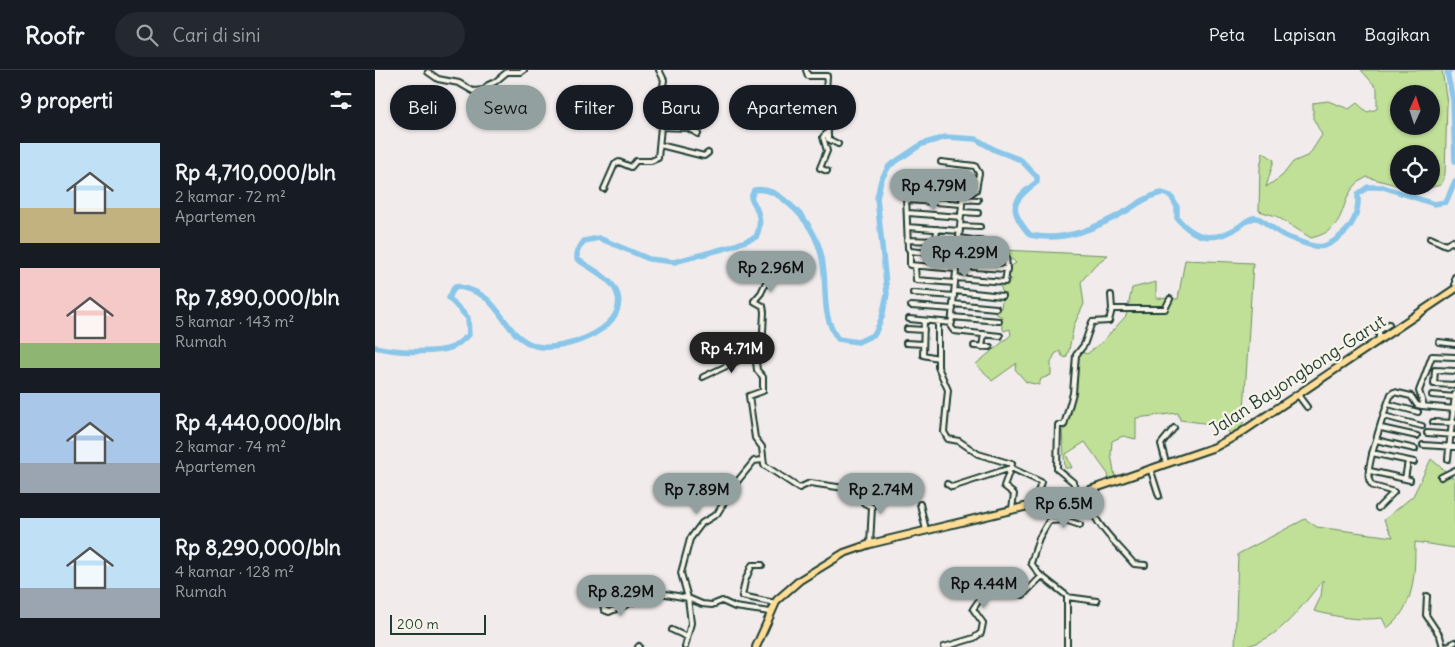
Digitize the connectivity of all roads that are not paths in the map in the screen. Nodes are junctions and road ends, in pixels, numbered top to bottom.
1 (523, 70) edge
2 (659, 70) edge
3 (806, 70) edge
4 (428, 72) dead end
5 (663, 85) edge
6 (661, 130) edge
7 (691, 130) edge
8 (698, 134) dead end
9 (828, 134) junction
10 (838, 144) dead end
11 (660, 145) junction
12 (708, 153) dead end
13 (941, 162) dead end
14 (827, 170) dead end
15 (937, 176) dead end
16 (977, 179) junction
17 (603, 189) dead end
18 (963, 193) junction
19 (907, 200) junction
20 (978, 200) dead end
21 (962, 202) junction
22 (907, 213) junction
23 (978, 213) dead end
24 (961, 215) junction
25 (960, 226) junction
26 (907, 227) junction
27 (980, 227) dead end
28 (937, 229) junction
29 (960, 231) junction
30 (959, 238) junction
31 (1430, 238) dead end
32 (907, 240) junction
33 (936, 241) junction
34 (1455, 244) edge
35 (958, 251) junction
36 (910, 252) junction
37 (935, 254) junction
38 (984, 254) junction
39 (957, 256) junction
40 (915, 267) junction
41 (957, 267) junction
42 (1007, 269) junction
43 (769, 276) dead end
44 (1455, 277) edge
45 (955, 280) junction
46 (1455, 284) edge
47 (1455, 289) edge
48 (913, 292) dead end
49 (954, 293) junction
50 (1111, 295) dead end
51 (1002, 296) dead end
52 (1169, 299) dead end
53 (911, 306) dead end
54 (953, 307) junction
55 (996, 308) dead end
56 (1112, 309) junction
57 (952, 317) junction
58 (909, 319) dead end
59 (924, 321) junction
60 (999, 321) dead end
61 (938, 322) junction
62 (951, 323) junction
63 (1389, 324) dead end
64 (907, 329) dead end
65 (923, 330) junction
66 (983, 334) junction
67 (1000, 336) dead end
68 (1379, 340) junction
69 (1439, 342) dead end
70 (906, 343) dead end
71 (923, 344) junction
72 (1455, 344) edge
73 (974, 346) dead end
74 (983, 347) junction
75 (991, 347) dead end
76 (759, 356) junction
77 (1455, 357) edge
78 (937, 358) junction
79 (1428, 366) junction
80 (1435, 370) junction
81 (1455, 371) edge
82 (703, 377) dead end
83 (1443, 384) junction
84 (1455, 385) edge
85 (1298, 395) junction
86 (1432, 395) dead end
87 (1441, 396) junction
88 (1455, 396) edge
89 (1388, 404) junction
90 (1421, 406) junction
91 (1307, 407) dead end
92 (1454, 409) edge
93 (1418, 412) dead end
94 (1384, 416) junction
95 (1433, 422) dead end
96 (1454, 423) edge
97 (1422, 426) dead end
98 (1174, 428) dead end
99 (1381, 428) junction
100 (1427, 433) dead end
101 (1453, 435) edge
102 (1417, 436) dead end
103 (1376, 440) junction
104 (1423, 445) dead end
105 (1449, 446) junction
106 (1455, 447) edge
107 (1415, 449) dead end
108 (1372, 453) junction
109 (1448, 459) dead end
110 (763, 460) junction
111 (1408, 461) junction
112 (1415, 462) dead end
113 (1165, 463) junction
114 (1011, 468) junction
115 (1150, 468) junction
116 (1455, 470) edge
117 (1370, 471) junction
118 (1441, 477) dead end
119 (947, 484) dead end
120 (1086, 491) junction
121 (1078, 494) junction
122 (1159, 496) dead end
123 (1048, 502) junction
124 (920, 504) dead end
125 (1034, 506) junction
126 (1378, 508) dead end
127 (1011, 512) junction
128 (1050, 521) junction
129 (1080, 525) dead end
130 (927, 532) junction
131 (869, 544) junction
132 (761, 565) dead end
133 (1145, 565) dead end
134 (1042, 576) junction
135 (1427, 596) dead end
136 (1067, 597) junction
137 (688, 598) junction
138 (602, 599) dead end
139 (1097, 601) dead end
140 (775, 603) junction
141 (770, 612) junction
142 (672, 630) dead end
143 (687, 637) junction
144 (1455, 642) edge
145 (685, 647) edge
146 (756, 647) edge
147 (943, 647) edge
148 (1067, 647) edge
149 (1444, 647) edge

1 - 4 street
2 - 5 street
3 - 9 street
6 - 11 street
7 - 8 street
9 - 10 street
9 - 14 street
11 - 12 street
11 - 17 street
13 - 16 street
15 - 16 street
16 - 18 street
18 - 19 street
18 - 21 street
19 - 21 street
19 - 22 street
20 - 21 street
21 - 24 street
22 - 24 street
22 - 26 street
23 - 24 street
24 - 25 street
25 - 27 street
25 - 29 street
26 - 28 street
26 - 32 street
28 - 29 street
28 - 33 street
29 - 30 street
30 - 35 street
30 - 38 street
31 - 34 street
32 - 33 street
32 - 36 street
33 - 37 street
35 - 38 street
35 - 39 street
36 - 37 street
36 - 40 street
37 - 39 street
38 - 42 street
39 - 41 street
40 - 41 street
40 - 45 street
41 - 42 street
41 - 45 street
42 - 45 street
43 - 76 street
44 - 46 street
45 - 49 street
47 - 68 main road, Jalan Bayongbong-Garut
48 - 49 street
49 - 51 street
49 - 54 street
50 - 56 street
52 - 56 street
53 - 54 street
54 - 55 street
54 - 57 street
56 - 121 street
57 - 60 street
57 - 62 street
58 - 59 street
59 - 61 street
59 - 65 street
61 - 62 street
61 - 78 street
62 - 66 street
63 - 68 street
64 - 65 street
65 - 71 street
66 - 67 street
66 - 74 street
68 - 85 main road, Jalan Bayongbong-Garut
69 - 72 street
70 - 71 street
71 - 78 street
73 - 74 street
74 - 75 street
76 - 82 street
76 - 110 street
77 - 79 street
78 - 114 street
79 - 80 street
79 - 90 street
80 - 81 street
80 - 83 street
83 - 84 street
83 - 87 street
85 - 91 street
85 - 113 main road, Jalan Bayongbong-Garut
86 - 87 street
87 - 88 street
88 - 92 street
89 - 90 street
89 - 93 street
89 - 94 street
90 - 92 street
92 - 96 street
94 - 97 street
94 - 99 street
95 - 96 street
96 - 101 street
98 - 113 street
99 - 102 street
99 - 103 street
100 - 101 street
101 - 105 street
103 - 107 street
103 - 108 street
104 - 105 street
105 - 106 street
105 - 109 street
108 - 111 street
108 - 117 street
110 - 131 street
110 - 137 street
111 - 112 street
111 - 117 street
113 - 115 main road, Jalan Bayongbong-Garut
114 - 119 street
114 - 125 street
114 - 127 street
115 - 120 main road, Jalan Bayongbong-Garut
115 - 122 street
116 - 118 street
117 - 126 street
120 - 121 main road, Jalan Bayongbong-Garut
120 - 133 street
121 - 123 main road, Jalan Bayongbong-Garut
123 - 125 main road, Jalan Bayongbong-Garut
123 - 128 street
124 - 130 street
125 - 127 main road, Jalan Bayongbong-Garut
127 - 130 main road, Jalan Bayongbong-Garut
128 - 129 street
128 - 134 street
130 - 131 main road, Jalan Bayongbong-Garut
131 - 140 main road, Jalan Bayongbong-Garut
132 - 140 street
134 - 136 street
134 - 147 street
135 - 149 street
136 - 139 street
136 - 148 street
137 - 138 street
137 - 141 street
137 - 143 street
140 - 141 main road, Jalan Bayongbong-Garut
141 - 146 main road, Jalan Bayongbong-Garut
142 - 143 street
143 - 145 street
144 - 149 street

